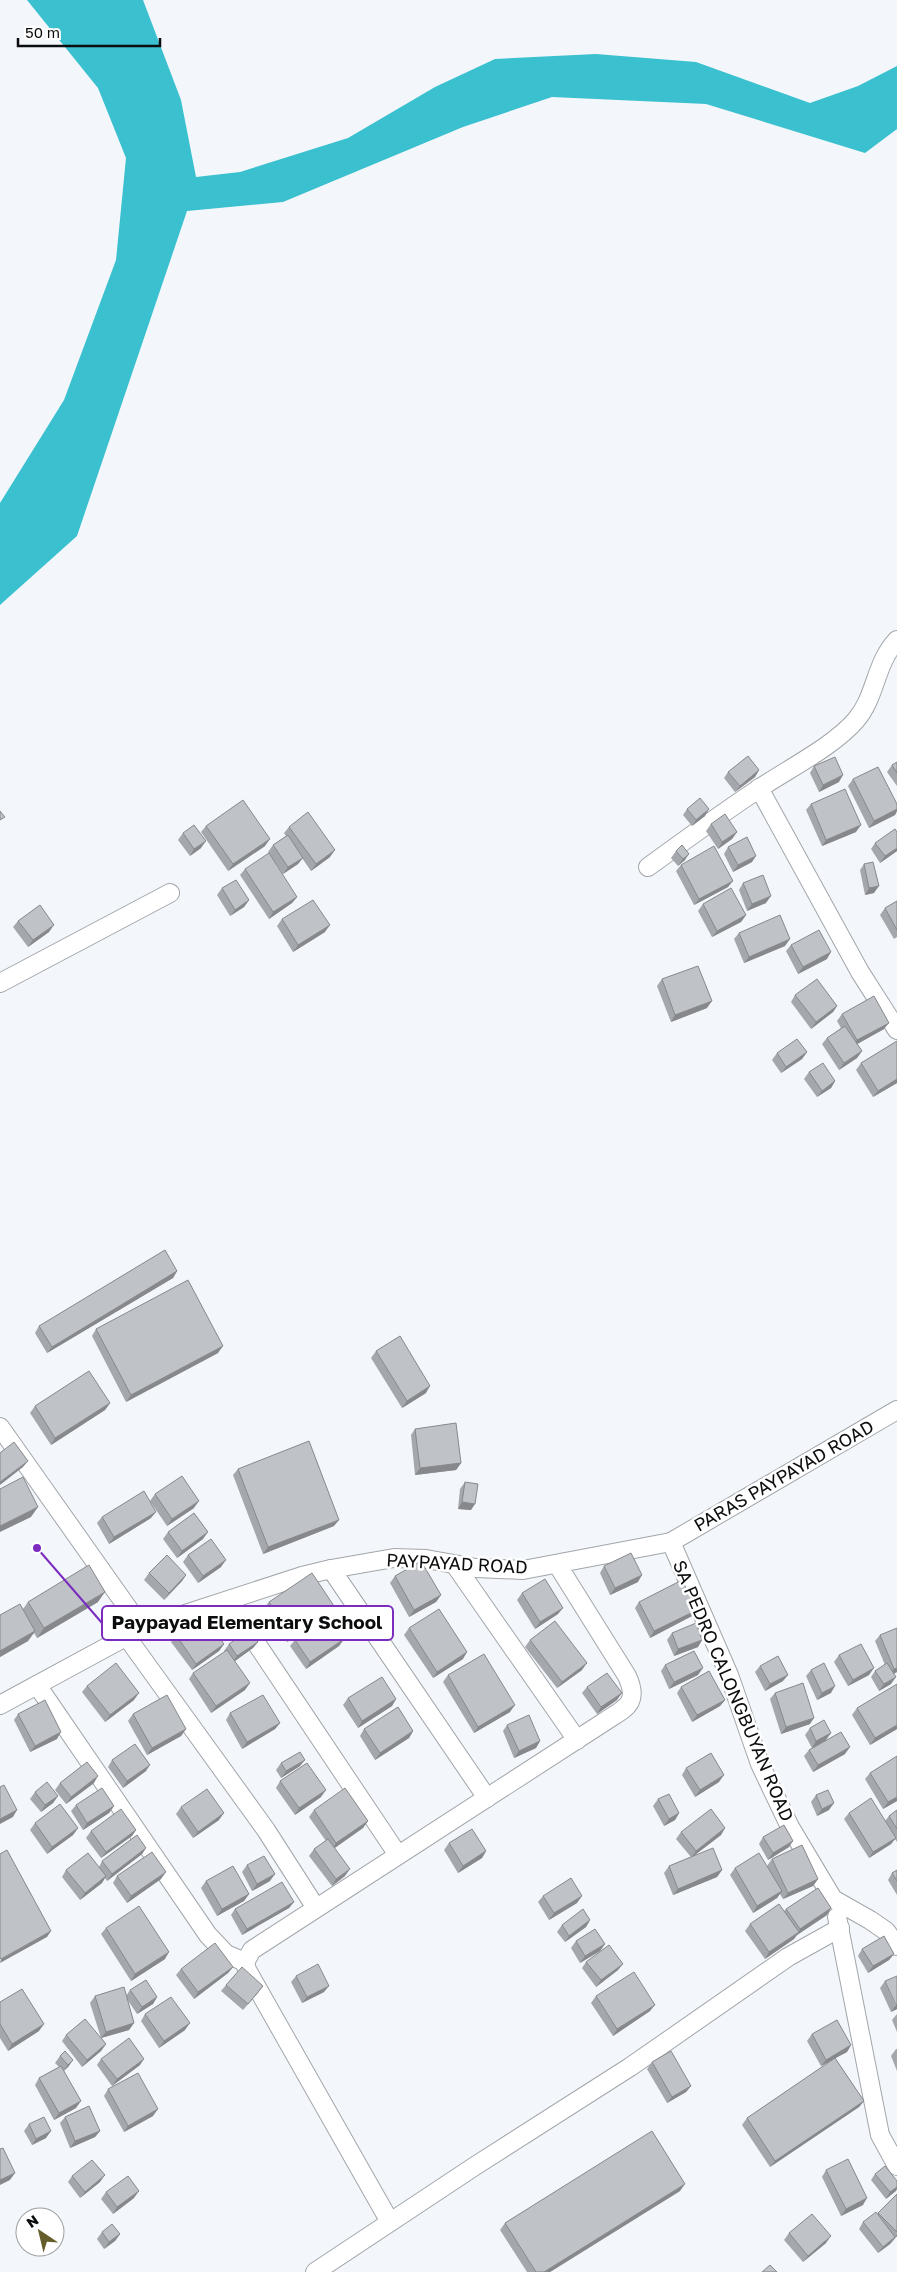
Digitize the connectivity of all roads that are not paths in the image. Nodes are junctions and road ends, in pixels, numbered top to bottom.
1 (897, 640) edge
2 (760, 788) junction
3 (648, 867) dead end
4 (170, 893) dead end
5 (0, 983) edge
6 (897, 1030) edge
7 (897, 1410) edge
8 (0, 1427) edge
9 (671, 1542) junction
10 (557, 1564) junction
11 (455, 1565) junction
12 (331, 1569) junction
13 (228, 1601) junction
14 (142, 1628) junction
15 (126, 1636) junction
16 (37, 1685) junction
17 (0, 1705) edge
18 (577, 1740) junction
19 (487, 1798) junction
20 (398, 1855) junction
21 (833, 1899) junction
22 (316, 1908) junction
23 (840, 1928) junction
24 (897, 1946) edge
25 (245, 1962) junction
26 (897, 2166) edge
27 (390, 2222) junction
28 (315, 2272) edge

1 - 2 street
2 - 3 street
2 - 6 street
4 - 5 street
7 - 9 street, PARAS PAYPAYAD ROAD
8 - 14 street
9 - 10 street, PAYPAYAD ROAD
9 - 21 street, SA PEDRO CALONGBUYAN ROAD
10 - 11 street, PAYPAYAD ROAD
10 - 18 street
11 - 12 street, PAYPAYAD ROAD
11 - 18 street
12 - 13 street, PAYPAYAD ROAD
12 - 19 street
13 - 14 street, PAYPAYAD ROAD
13 - 20 street
14 - 15 street, PAYPAYAD ROAD
15 - 16 street, PAYPAYAD ROAD
15 - 22 street
16 - 17 street, PAYPAYAD ROAD
16 - 25 street
18 - 19 street
19 - 20 street
20 - 22 street
21 - 23 street
21 - 24 street, SA PEDRO CALONGBUYAN ROAD
22 - 25 street
23 - 26 street
23 - 27 street
25 - 27 street
27 - 28 street

